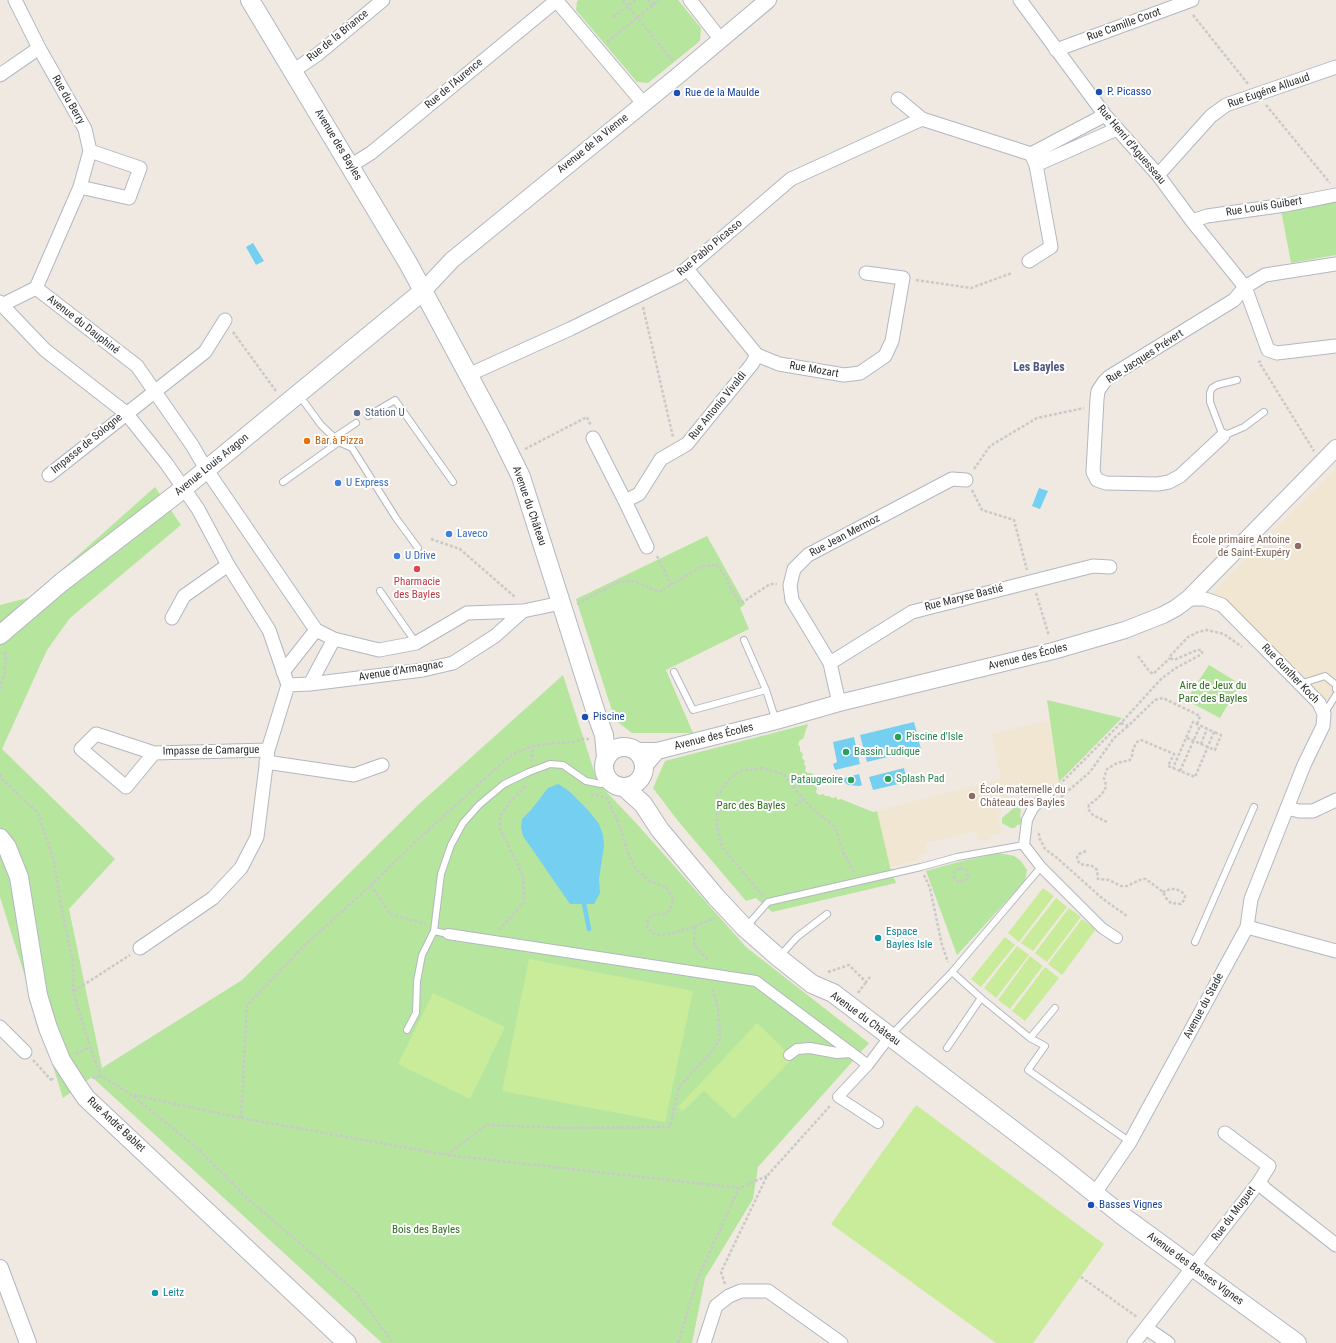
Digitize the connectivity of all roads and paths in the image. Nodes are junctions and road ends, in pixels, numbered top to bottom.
1 (15, 0) edge
2 (250, 0) edge
3 (382, 0) edge
4 (557, 0) edge
5 (623, 0) edge
6 (636, 0) edge
7 (648, 0) edge
8 (659, 0) edge
9 (690, 0) edge
10 (768, 0) edge
11 (1020, 0) edge
12 (1192, 0) edge
13 (652, 5) junction
14 (628, 6) junction
15 (1192, 14) dead end
16 (613, 18) dead end
17 (637, 18) junction
18 (721, 40) junction
19 (39, 48) junction
20 (598, 50) junction
21 (1056, 50) junction
22 (1336, 67) edge
23 (293, 71) junction
24 (682, 72) junction
25 (0, 76) edge
26 (1250, 86) dead end
27 (898, 99) dead end
28 (1262, 100) dead end
29 (643, 103) junction
30 (1105, 115) junction
31 (922, 119) junction
32 (1117, 129) junction
33 (90, 150) junction
34 (1033, 160) junction
35 (350, 166) junction
36 (1158, 175) junction
37 (80, 187) junction
38 (1333, 190) edge
39 (1192, 221) junction
40 (1029, 261) dead end
41 (1336, 264) edge
42 (686, 269) junction
43 (866, 273) dead end
44 (1012, 273) dead end
45 (903, 278) junction
46 (1246, 287) junction
47 (36, 288) junction
48 (422, 292) junction
49 (640, 295) junction
50 (1, 304) edge
51 (225, 320) joint
52 (1336, 346) edge
53 (1277, 353) junction
54 (757, 355) junction
55 (468, 375) junction
56 (1237, 380) dead end
57 (154, 391) junction
58 (278, 393) dead end
59 (298, 394) junction
60 (1089, 408) dead end
61 (1264, 412) dead end
62 (126, 413) junction
63 (368, 416) dead end
64 (356, 423) dead end
65 (1223, 436) junction
66 (335, 437) junction
67 (592, 438) joint
68 (1307, 440) dead end
69 (339, 442) junction
70 (530, 447) dead end
71 (1336, 448) edge
72 (676, 450) junction
73 (206, 470) junction
74 (49, 475) dead end
75 (966, 480) junction
76 (283, 482) dead end
77 (452, 482) dead end
78 (184, 488) junction
79 (625, 501) junction
80 (431, 539) dead end
81 (646, 547) dead end
82 (418, 548) dead end
83 (660, 562) dead end
84 (228, 565) junction
85 (1110, 567) dead end
86 (1030, 581) junction
87 (784, 584) dead end
88 (671, 585) junction
89 (380, 591) dead end
90 (587, 599) dead end
91 (1188, 599) junction
92 (561, 603) junction
93 (521, 606) junction
94 (172, 618) dead end
95 (316, 630) junction
96 (334, 639) junction
97 (744, 640) dead end
98 (2, 641) edge
99 (416, 643) junction
100 (1051, 644) junction
101 (1247, 650) dead end
102 (1138, 656) dead end
103 (1170, 658) junction
104 (830, 663) junction
105 (283, 672) junction
106 (674, 672) dead end
107 (310, 684) junction
108 (1300, 684) junction
109 (288, 685) junction
110 (0, 689) edge
111 (1336, 689) edge
112 (766, 690) junction
113 (1336, 695) edge
114 (839, 703) junction
115 (1324, 714) junction
116 (776, 721) junction
117 (1121, 723) junction
118 (1197, 724) junction
119 (1128, 726) junction
120 (1200, 726) junction
121 (1207, 729) junction
122 (1214, 732) junction
123 (598, 736) junction
124 (1187, 738) junction
125 (1194, 741) junction
126 (1201, 744) junction
127 (1208, 747) junction
128 (154, 753) junction
129 (267, 756) junction
130 (606, 757) junction
131 (382, 765) dead end
132 (634, 766) junction
133 (1173, 768) junction
134 (1180, 771) junction
135 (0, 774) edge
136 (608, 779) junction
137 (532, 781) dead end
138 (809, 782) dead end
139 (793, 787) junction
140 (585, 791) dead end
141 (1050, 791) joint
142 (1060, 797) dead end
143 (803, 799) junction
144 (1336, 800) edge
145 (795, 806) dead end
146 (1254, 808) dead end
147 (1287, 808) junction
148 (1107, 822) dead end
149 (1038, 826) dead end
150 (0, 838) edge
151 (1024, 845) junction
152 (1086, 851) dead end
153 (1041, 867) junction
154 (960, 868) joint
155 (858, 881) junction
156 (371, 885) junction
157 (930, 888) dead end
158 (1163, 892) junction
159 (768, 902) junction
160 (827, 914) dead end
161 (1127, 916) dead end
162 (719, 917) dead end
163 (695, 926) junction
164 (1247, 927) junction
165 (744, 928) junction
166 (434, 929) junction
167 (448, 934) joint
168 (1117, 938) dead end
169 (495, 942) junction
170 (1195, 942) dead end
171 (140, 948) joint
172 (1336, 951) edge
173 (778, 957) junction
174 (828, 972) dead end
175 (952, 972) junction
176 (715, 974) junction
177 (870, 977) dead end
178 (866, 982) junction
179 (73, 991) junction
180 (857, 994) dead end
181 (981, 998) junction
182 (1055, 1008) dead end
183 (0, 1027) edge
184 (407, 1030) dead end
185 (890, 1036) junction
186 (1030, 1038) junction
187 (946, 1048) dead end
188 (25, 1052) dead end
189 (851, 1052) junction
190 (789, 1054) dead end
191 (868, 1065) junction
192 (129, 1094) junction
193 (838, 1097) junction
194 (241, 1118) junction
195 (878, 1123) dead end
196 (1225, 1133) dead end
197 (1130, 1142) junction
198 (447, 1155) junction
199 (767, 1176) junction
200 (1259, 1182) junction
201 (739, 1188) junction
202 (1095, 1192) junction
203 (1336, 1245) edge
204 (1193, 1267) junction
205 (0, 1268) edge
206 (1080, 1277) dead end
207 (729, 1296) junction
208 (1148, 1326) junction
209 (28, 1343) edge
210 (347, 1343) edge
211 (394, 1343) edge
212 (678, 1343) edge
213 (704, 1343) edge
214 (841, 1343) edge
215 (1134, 1343) edge
216 (1168, 1343) edge
217 (1297, 1343) edge

1 - 19 street, Rue du Berry
2 - 23 main road, Avenue des Bayles
3 - 23 street, Rue de la Briance
4 - 20 street
4 - 35 street, Rue de l'Aurence
5 - 14 path
6 - 14 path
7 - 13 path
8 - 13 path
9 - 18 street
10 - 18 street, Avenue de la Vienne
11 - 21 street, Rue Henri d'Aguesseau
12 - 21 street, Rue Camille Corot
13 - 17 path
14 - 16 path
14 - 17 path
15 - 26 path
17 - 20 path
17 - 24 path
18 - 24 street, Avenue de la Vienne
19 - 25 street
19 - 33 street, Rue du Berry
20 - 29 street
21 - 30 street, Rue Henri d'Aguesseau
22 - 36 street, Rue Eugéne Alluaud
23 - 35 main road, Avenue des Bayles
24 - 29 street, Avenue de la Vienne
27 - 31 street
28 - 38 path
29 - 48 street, Avenue de la Vienne
30 - 32 street, Rue Henri d'Aguesseau
30 - 34 street
31 - 34 street
31 - 42 street, Rue Pablo Picasso
32 - 34 street
32 - 36 street, Rue Henri d'Aguesseau
33 - 37 street, Rue du Berry
33 - 37 street
34 - 40 street
35 - 48 main road, Avenue des Bayles
36 - 39 street, Rue Henri d'Aguesseau
37 - 47 street, Rue du Berry
38 - 39 street, Rue Louis Guibert
39 - 46 street, Rue Henri d'Aguesseau
41 - 46 street, Rue Jacques Prévert
42 - 49 street, Rue Pablo Picasso
42 - 54 street, Rue Mozart
43 - 45 street
44 - 45 path
45 - 54 street, Rue Mozart
46 - 53 street
46 - 65 street, Rue Jacques Prévert
47 - 50 street, Avenue du Dauphiné
47 - 57 street, Avenue du Dauphiné
48 - 55 main road, Avenue du Château
48 - 59 main road, Avenue Louis Aragon
49 - 55 street, Rue Pablo Picasso
49 - 72 path
50 - 62 street, Avenue du Dauphiné
51 - 57 street
51 - 58 path
52 - 53 street
53 - 68 path
54 - 72 street, Rue Antonio Vivaldi
55 - 92 main road, Avenue du Château
56 - 65 lane
57 - 62 street
57 - 73 street, Avenue du Dauphiné
59 - 66 lane
59 - 73 main road, Avenue Louis Aragon
60 - 75 path
61 - 65 lane
62 - 74 street, Impasse de Sologne
62 - 78 street, Avenue du Dauphiné
63 - 77 lane
64 - 66 lane
66 - 69 lane
67 - 70 path
67 - 79 street
69 - 76 lane
69 - 82 lane
71 - 91 street, Avenue des Écoles
72 - 79 street, Rue Antonio Vivaldi
73 - 78 main road, Avenue Louis Aragon
73 - 95 street, Avenue d'Armagnac
75 - 86 path
75 - 104 street, Rue Jean Mermoz
78 - 84 street
78 - 98 main road, Avenue Louis Aragon
79 - 81 street
80 - 93 path
83 - 88 path
84 - 94 street
84 - 105 street
85 - 86 street, Rue Maryse Bastié
86 - 100 path
86 - 104 street, Rue Maryse Bastié
87 - 88 path
88 - 90 path
89 - 99 lane
91 - 100 street, Avenue des Écoles
91 - 108 street, Rue Gunther Koch
92 - 93 street, Avenue d'Armagnac
92 - 123 main road, Avenue du Château
93 - 99 street, Avenue d'Armagnac
93 - 107 street, Avenue d'Armagnac
95 - 96 street, Avenue d'Armagnac
95 - 105 street
96 - 99 street, Avenue d'Armagnac
96 - 107 street
97 - 112 lane
98 - 110 path
100 - 114 street, Avenue des Écoles
101 - 103 path
102 - 103 path
103 - 117 path
104 - 114 street, Rue Jean Mermoz
105 - 109 street
106 - 112 lane
107 - 109 street, Avenue d'Armagnac
108 - 111 lane
108 - 115 street, Rue Gunther Koch
109 - 129 street
112 - 116 lane
113 - 115 lane
114 - 116 street, Avenue des Écoles
115 - 147 street, Rue Gunther Koch
116 - 132 street, Avenue des Écoles
117 - 119 path
117 - 141 path
118 - 119 path
118 - 120 path
118 - 124 path
119 - 142 path
120 - 121 path
120 - 125 path
121 - 122 path
121 - 126 path
122 - 127 path
122 - 127 path
123 - 130 main road, Avenue du Château
123 - 132 main road, Avenue du Château
123 - 156 path
124 - 125 path
124 - 133 path
125 - 126 path
125 - 134 path
126 - 127 path
127 - 134 path
128 - 128 street, Impasse de Camargue
128 - 129 street, Impasse de Camargue
129 - 131 street, Impasse de Camargue
129 - 171 street
130 - 132 main road
130 - 136 main road, Avenue du Château
132 - 136 main road
132 - 165 main road, Avenue du Château
133 - 134 path
133 - 148 path
135 - 179 path
136 - 166 lane
137 - 169 path
138 - 139 path
139 - 143 path
139 - 159 path
140 - 163 path
141 - 151 street
143 - 145 path
143 - 155 path
144 - 147 street
146 - 170 lane
147 - 164 street, Avenue du Stade
149 - 161 path
150 - 210 main road, Rue André Bablet
151 - 153 street
151 - 155 lane
152 - 158 path
153 - 168 street
153 - 175 lane
154 - 154 path
155 - 159 lane
156 - 166 path
156 - 194 path
157 - 175 path
158 - 158 path
159 - 165 lane
160 - 173 lane
162 - 163 path
163 - 176 path
164 - 172 street
164 - 197 street, Avenue du Stade
165 - 173 main road, Avenue du Château
166 - 167 lane
166 - 184 lane
167 - 169 street
169 - 176 street
171 - 179 path
173 - 185 main road, Avenue du Château
174 - 178 path
175 - 181 lane
175 - 185 lane
176 - 189 street
176 - 198 path
177 - 178 path
178 - 180 path
179 - 192 path
181 - 186 lane
181 - 187 lane
182 - 186 lane
183 - 188 street
185 - 191 street
185 - 202 main road, Avenue du Château
186 - 197 lane
189 - 190 street
189 - 191 street
191 - 193 street
192 - 194 path
192 - 211 path
193 - 195 street
193 - 199 path
194 - 198 path
196 - 200 street
197 - 202 street, Avenue du Stade
198 - 201 path
199 - 201 path
199 - 207 path
200 - 203 street, Rue du Muguet
200 - 204 street, Rue du Muguet
201 - 212 path
202 - 204 main road, Avenue des Basses Vignes
204 - 208 street, Rue du Muguet
204 - 217 main road, Avenue des Basses Vignes
205 - 209 street
206 - 208 path
207 - 213 street
207 - 214 street
208 - 215 street, Rue du Muguet
208 - 216 street

